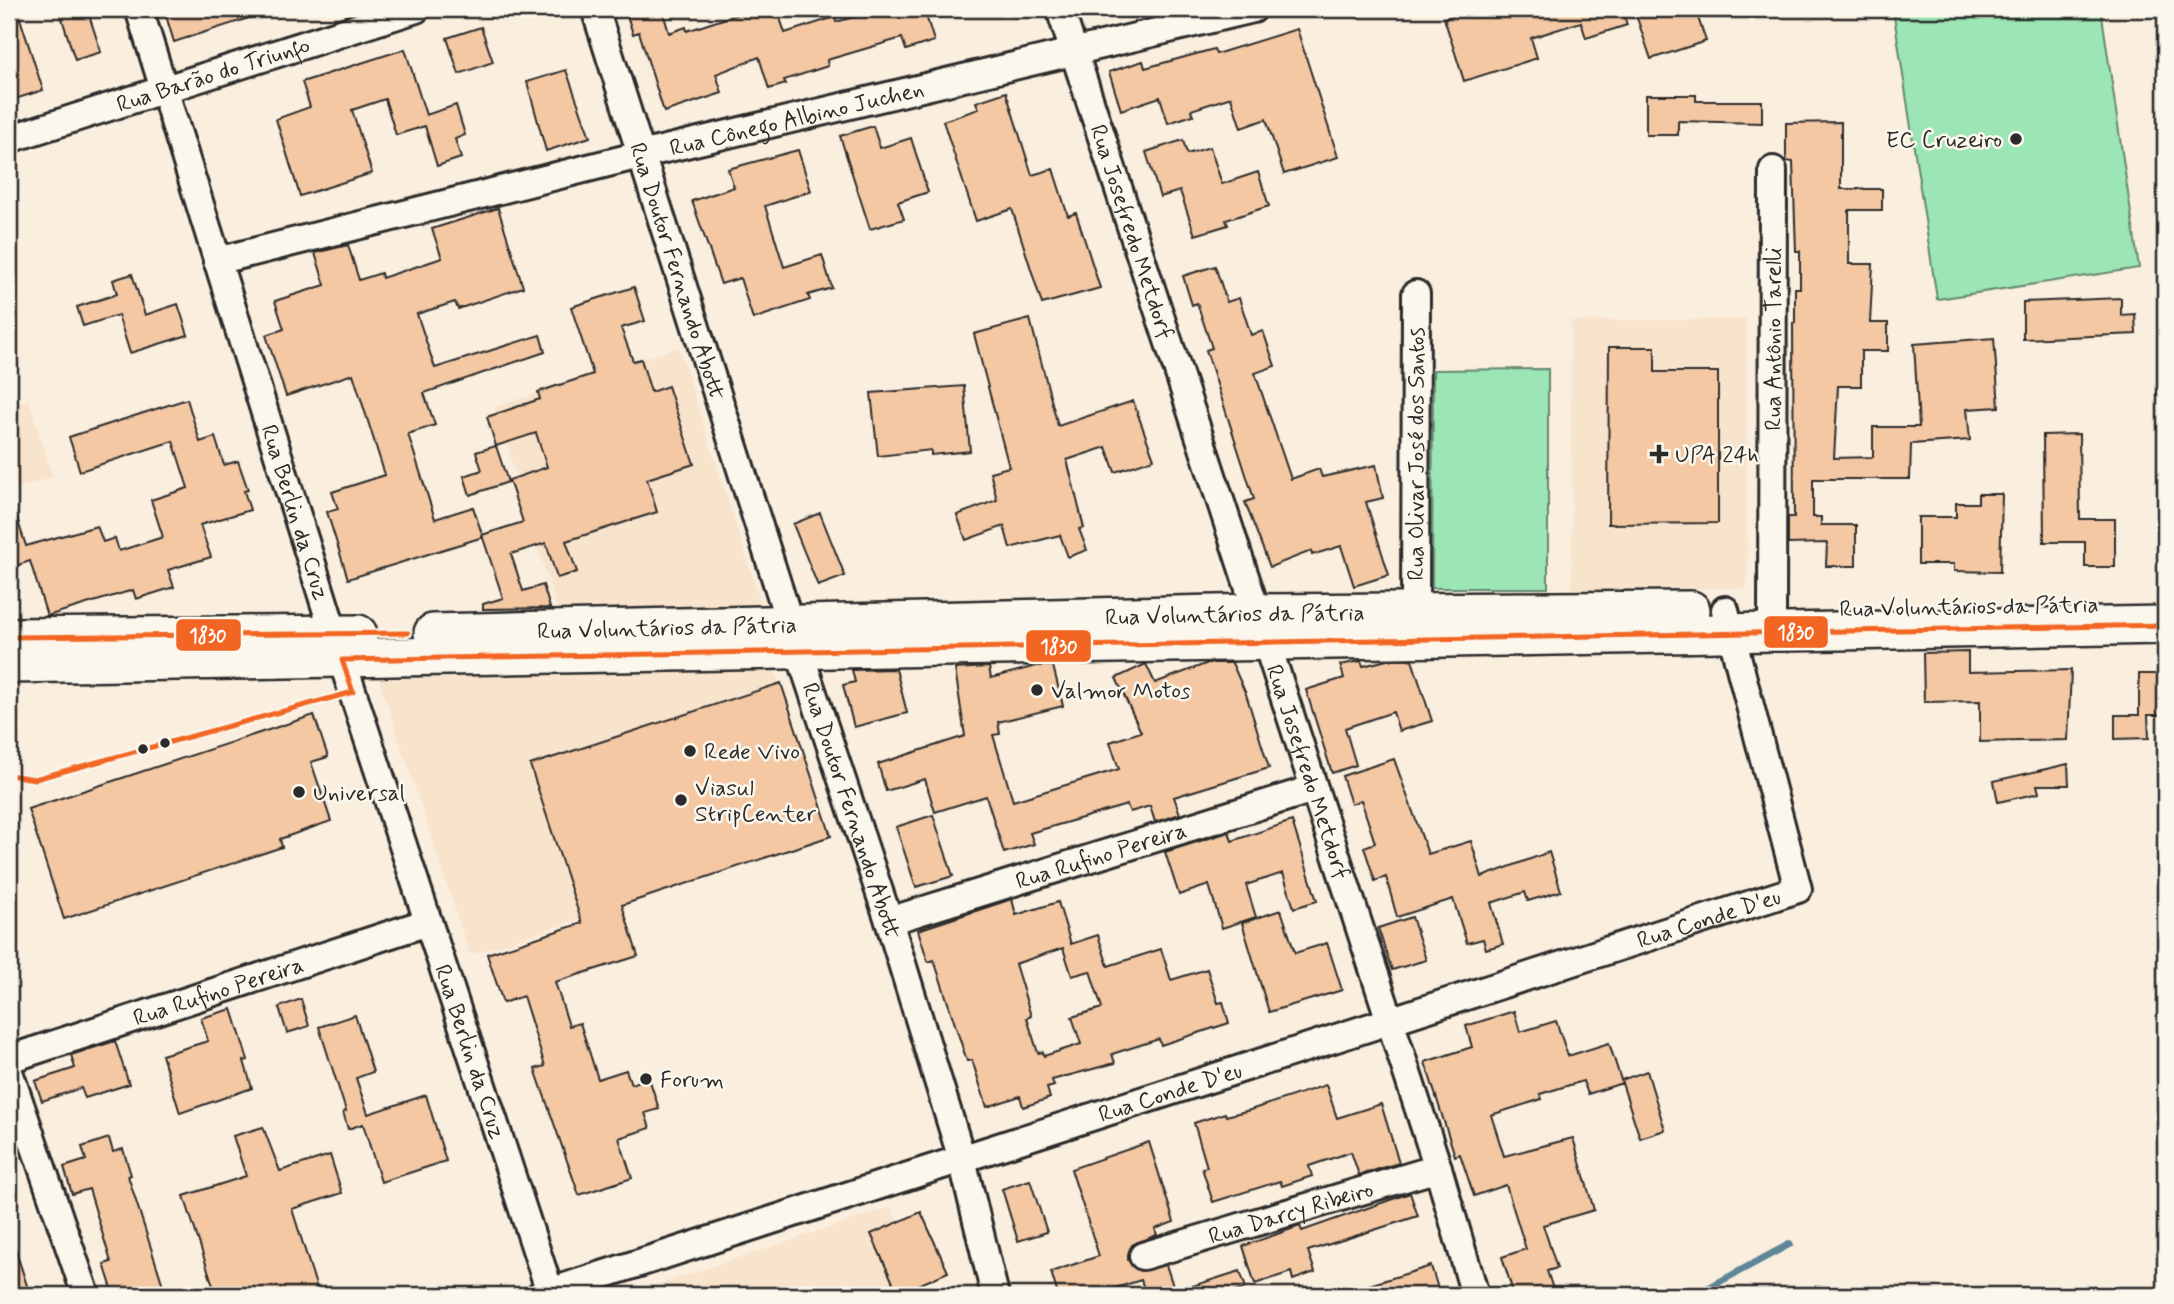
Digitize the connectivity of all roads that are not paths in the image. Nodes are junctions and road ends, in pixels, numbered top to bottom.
1 (139, 9) edge
2 (416, 9) edge
3 (595, 9) edge
4 (1060, 9) edge
5 (1253, 9) edge
6 (1074, 53) junction
7 (164, 88) junction
8 (9, 139) edge
9 (640, 155) junction
10 (1773, 170) dead end
11 (217, 261) junction
12 (1416, 294) dead end
13 (1415, 612) junction
14 (1723, 618) junction
15 (2164, 618) edge
16 (1772, 621) junction
17 (1501, 625) junction
18 (1261, 627) junction
19 (9, 637) edge
20 (795, 637) junction
21 (338, 647) junction
22 (134, 649) junction
23 (9, 664) edge
24 (1313, 789) junction
25 (428, 922) junction
26 (889, 922) junction
27 (1388, 1020) junction
28 (9, 1059) edge
29 (9, 1072) edge
30 (962, 1159) junction
31 (1438, 1168) junction
32 (1143, 1256) dead end
33 (545, 1294) edge
34 (86, 1295) edge
35 (995, 1295) edge
36 (1475, 1295) edge

1 - 7 street, Rua Berlin da Cruz
2 - 7 street, Rua Barão do Triunfo
3 - 9 street, Rua Doutor Fernando Abott
4 - 6 street, Rua Josefredo Metdorf
5 - 6 street, Rua Cônego Albino Juchen
6 - 9 street, Rua Cônego Albino Juchen
6 - 18 street, Rua Josefredo Metdorf
7 - 8 street, Rua Barão do Triunfo
7 - 11 street, Rua Berlin da Cruz
9 - 11 street, Rua Cônego Albino Juchen
9 - 20 street, Rua Doutor Fernando Abott
10 - 16 street, Rua Antônio Tarelli
11 - 21 street, Rua Berlin da Cruz
12 - 13 street, Rua Olivar José dos Santos
13 - 17 main road, Rua Voluntários da Pátria
13 - 18 main road, Rua Voluntários da Pátria
14 - 16 main road, Rua Voluntários da Pátria
14 - 17 main road, Rua Voluntários da Pátria
14 - 17 main road, Rua Voluntários da Pátria
14 - 27 street, Rua Conde D'eu
15 - 16 main road, Rua Voluntários da Pátria
17 - 18 main road, Rua Voluntários da Pátria
18 - 20 main road, Rua Voluntários da Pátria
18 - 24 street, Rua Josefredo Metdorf
19 - 22 main road, Rua Voluntários da Pátria
20 - 21 main road, Rua Voluntários da Pátria
20 - 26 street, Rua Doutor Fernando Abott
21 - 22 main road, Rua Voluntários da Pátria
21 - 25 street, Rua Berlin da Cruz
22 - 23 main road, Rua Voluntários da Pátria
24 - 26 street, Rua Rufino Pereira
24 - 27 street, Rua Josefredo Metdorf
25 - 28 street, Rua Rufino Pereira
25 - 33 street, Rua Berlin da Cruz
26 - 30 street, Rua Doutor Fernando Abott
27 - 30 street, Rua Conde D'eu
27 - 31 street, Rua Josefredo Metdorf
29 - 34 street
30 - 33 street, Rua Conde D'eu
30 - 35 street, Rua Doutor Fernando Abott
31 - 32 street, Rua Darcy Ribeiro
31 - 36 street, Rua Josefredo Metdorf

